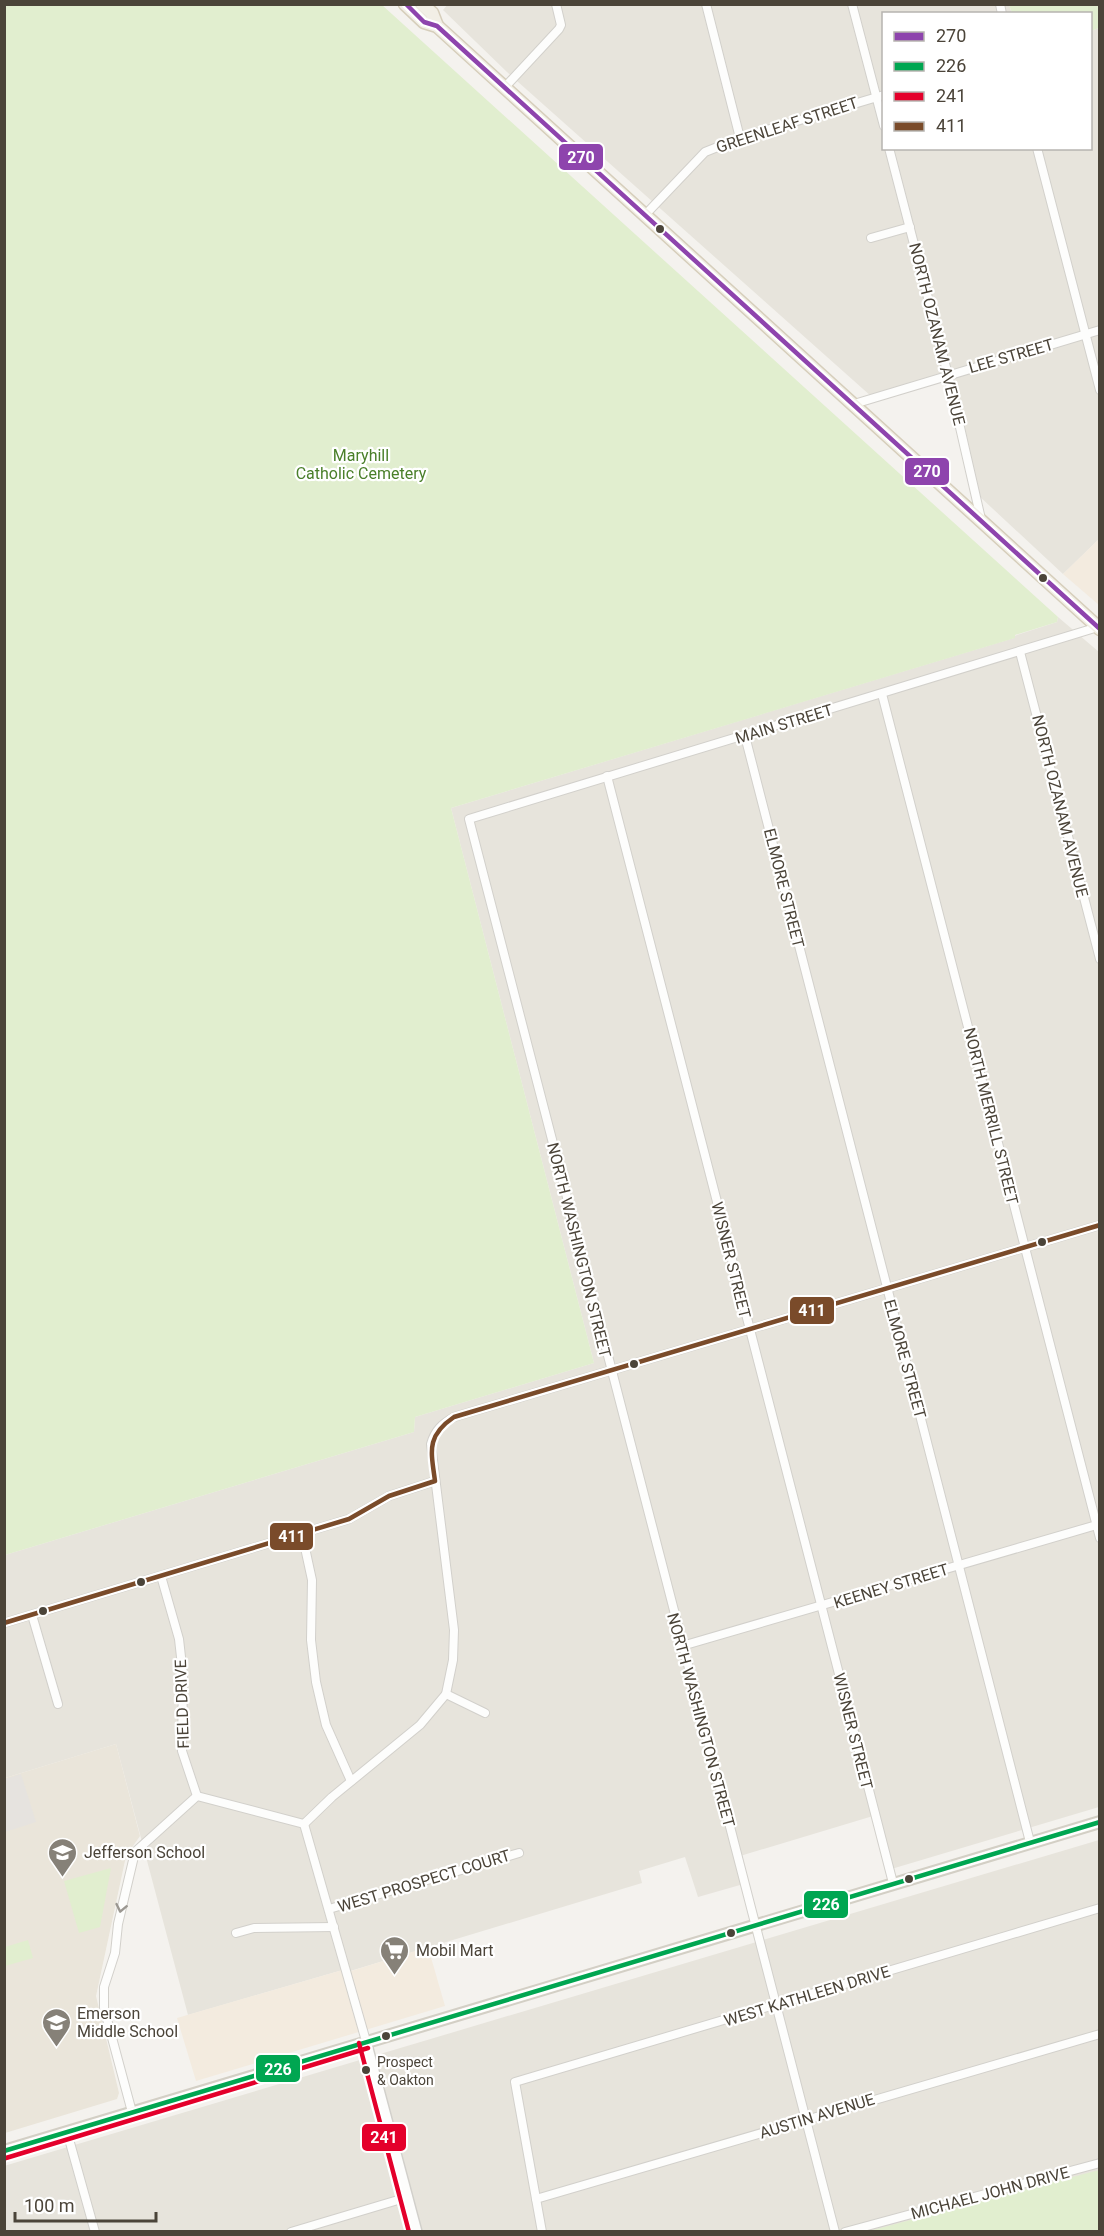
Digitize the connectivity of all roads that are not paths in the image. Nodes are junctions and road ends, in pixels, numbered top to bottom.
1 (405, 4) edge
2 (422, 4) edge
3 (556, 4) edge
4 (706, 4) edge
5 (852, 4) edge
6 (437, 26) junction
7 (505, 87) junction
8 (880, 96) edge
9 (882, 111) edge
10 (740, 138) junction
11 (890, 150) edge
12 (1038, 150) edge
13 (645, 215) junction
14 (910, 227) junction
15 (871, 238) dead end
16 (1100, 330) edge
17 (1085, 334) junction
18 (948, 375) junction
19 (1100, 390) edge
20 (854, 404) junction
21 (981, 519) junction
22 (1099, 628) edge
23 (1020, 652) junction
24 (882, 694) junction
25 (745, 736) junction
26 (607, 776) junction
27 (469, 819) joint
28 (1100, 959) edge
29 (1100, 1225) edge
30 (1025, 1248) junction
31 (887, 1289) junction
32 (749, 1330) junction
33 (610, 1371) junction
34 (435, 1481) junction
35 (1098, 1524) edge
36 (302, 1534) junction
37 (1100, 1538) edge
38 (959, 1566) junction
39 (161, 1576) junction
40 (821, 1607) junction
41 (32, 1615) junction
42 (4, 1623) edge
43 (682, 1646) junction
44 (446, 1694) junction
45 (58, 1704) dead end
46 (485, 1713) dead end
47 (351, 1781) junction
48 (197, 1796) junction
49 (1100, 1822) edge
50 (304, 1824) junction
51 (1030, 1842) junction
52 (519, 1853) dead end
53 (893, 1883) junction
54 (1100, 1908) edge
55 (328, 1909) junction
56 (754, 1924) junction
57 (334, 1927) junction
58 (236, 1933) dead end
59 (775, 2006) junction
60 (1100, 2034) edge
61 (366, 2041) junction
62 (132, 2112) junction
63 (806, 2119) junction
64 (67, 2132) junction
65 (4, 2151) edge
66 (1100, 2163) edge
67 (408, 2197) junction
68 (536, 2199) junction
69 (95, 2232) edge
70 (291, 2232) edge
71 (417, 2232) edge
72 (542, 2232) edge
73 (835, 2232) edge
74 (845, 2232) edge

1 - 6 main road
2 - 6 main road
3 - 7 street
4 - 10 street
5 - 8 street
6 - 7 main road
7 - 13 main road
8 - 9 street
8 - 10 street, GREENLEAF STREET
10 - 13 street, GREENLEAF STREET
11 - 14 street, NORTH OZANAM AVENUE
12 - 17 street
13 - 20 main road
14 - 15 street
14 - 18 street, NORTH OZANAM AVENUE
16 - 17 street, LEE STREET
17 - 18 street, LEE STREET
17 - 19 street
18 - 20 street, LEE STREET
18 - 21 street, NORTH OZANAM AVENUE
20 - 21 main road
21 - 22 main road
22 - 23 street, MAIN STREET
23 - 24 street, MAIN STREET
23 - 28 street, NORTH OZANAM AVENUE
24 - 25 street, MAIN STREET
24 - 30 street, NORTH MERRILL STREET
25 - 26 street, MAIN STREET
25 - 31 street, ELMORE STREET
26 - 27 street, MAIN STREET
26 - 32 street, WISNER STREET
27 - 33 street, NORTH WASHINGTON STREET
29 - 30 street
30 - 31 street
30 - 35 street, NORTH MERRILL STREET
31 - 32 street
31 - 38 street, ELMORE STREET
32 - 33 street
32 - 40 street, WISNER STREET
33 - 34 street
33 - 43 street, NORTH WASHINGTON STREET
34 - 36 street
34 - 44 street
35 - 37 street, NORTH MERRILL STREET
35 - 38 street, KEENEY STREET
36 - 39 street
36 - 47 street
38 - 40 street, KEENEY STREET
38 - 51 street, ELMORE STREET
39 - 41 street
39 - 48 street, FIELD DRIVE
40 - 43 street, KEENEY STREET
40 - 53 street, WISNER STREET
41 - 42 street
41 - 45 street
43 - 56 street, NORTH WASHINGTON STREET
44 - 46 street
44 - 47 street
47 - 50 street
48 - 50 street
48 -> 62 street
49 - 51 main road
50 - 55 street
51 - 53 main road
52 - 55 street, WEST PROSPECT COURT
53 - 56 main road
54 - 59 street, WEST KATHLEEN DRIVE
55 - 57 street
56 - 59 street, NORTH WASHINGTON STREET
56 - 61 main road
57 - 58 street
57 - 61 street
59 - 63 street, NORTH WASHINGTON STREET
59 - 68 street, WEST KATHLEEN DRIVE
60 - 63 street, AUSTIN AVENUE
61 - 62 main road
61 - 67 street
62 - 64 main road
63 - 68 street, AUSTIN AVENUE
63 - 73 street, NORTH WASHINGTON STREET
64 - 65 main road
64 - 69 street
66 - 74 street, MICHAEL JOHN DRIVE
67 - 70 street
67 - 71 street
68 - 72 street

